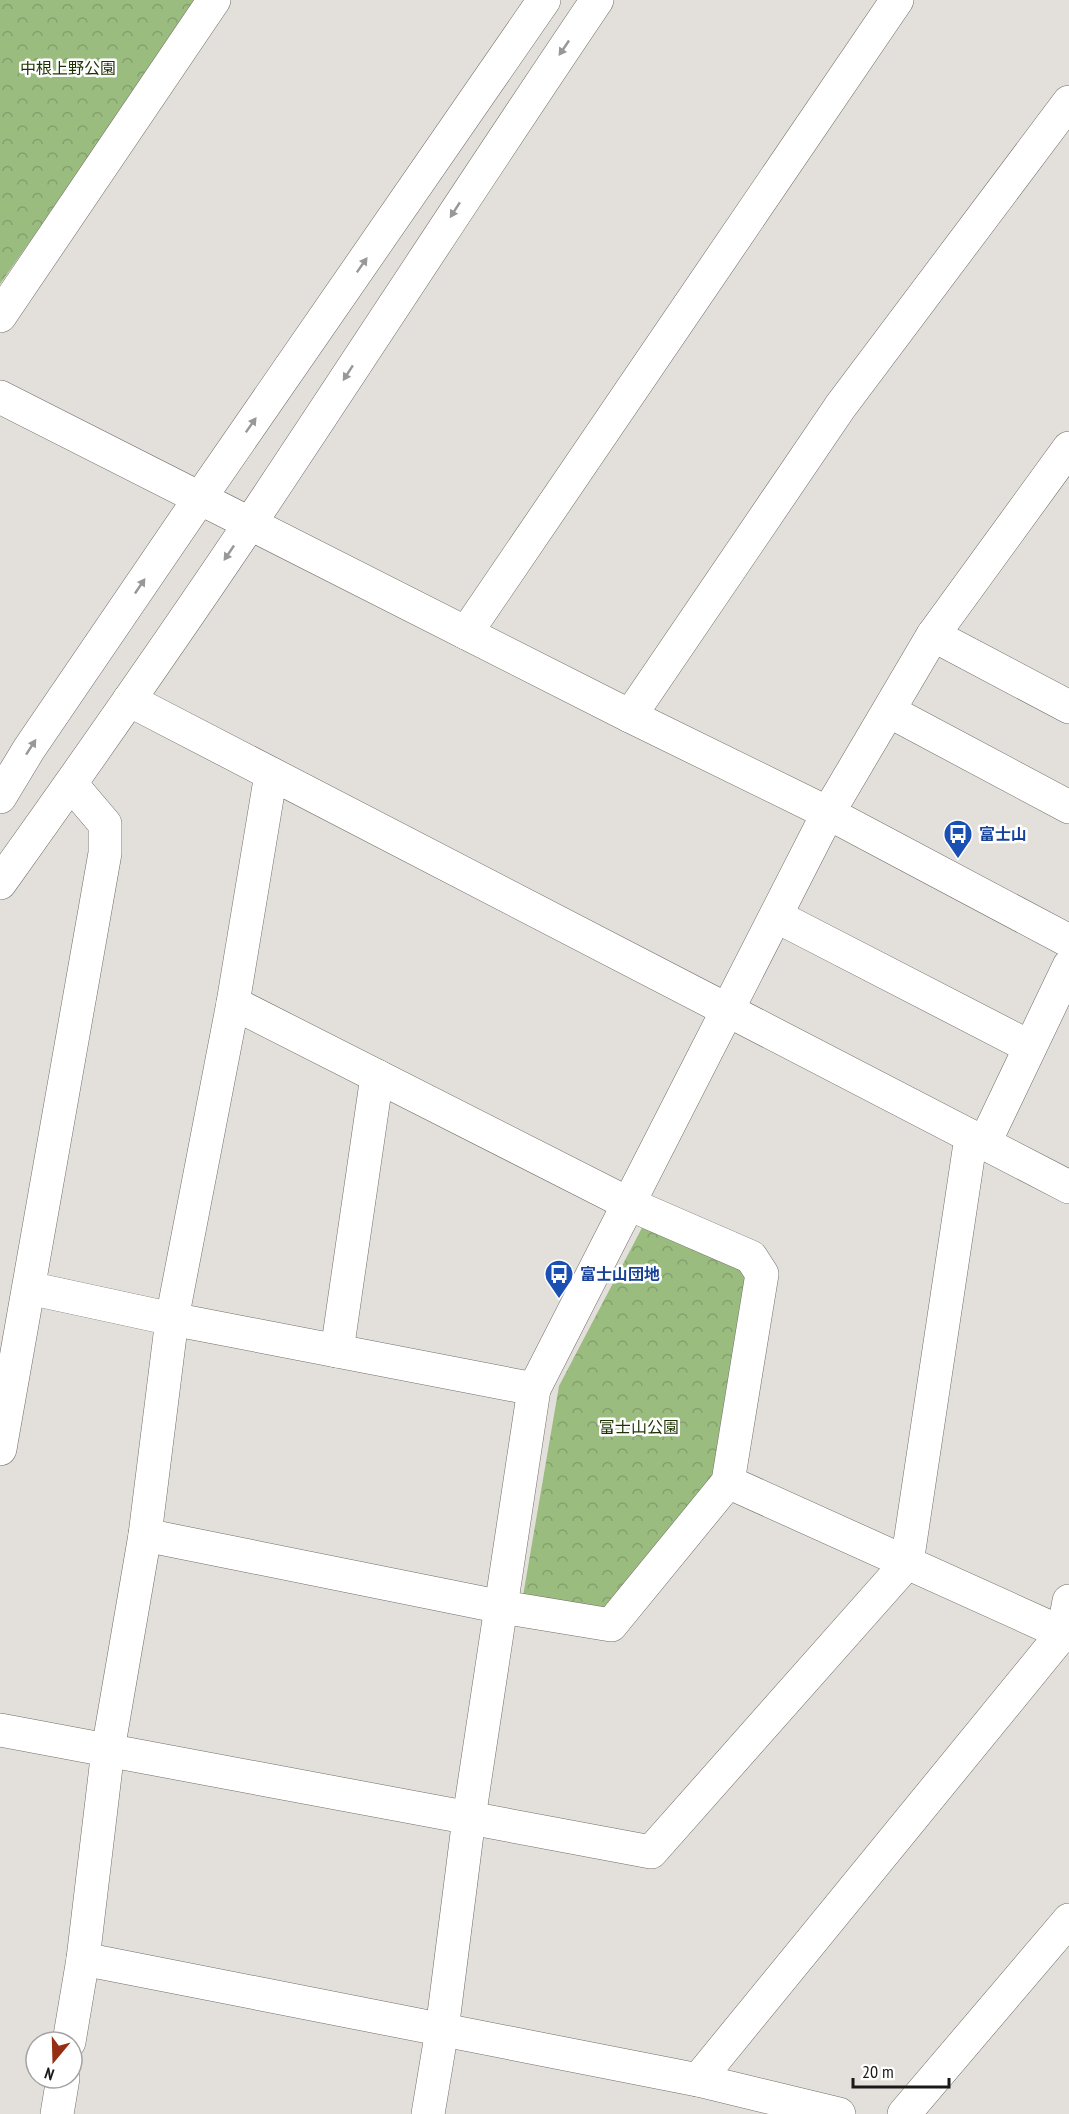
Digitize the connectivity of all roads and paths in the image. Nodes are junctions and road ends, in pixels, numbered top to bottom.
1 (214, 0) edge
2 (544, 0) edge
3 (597, 0) edge
4 (897, 0) edge
5 (1069, 102) edge
6 (0, 316) edge
7 (0, 397) edge
8 (1069, 448) edge
9 (200, 498) junction
10 (250, 524) junction
11 (466, 633) junction
12 (933, 635) junction
13 (129, 700) junction
14 (1069, 707) edge
15 (889, 711) junction
16 (630, 716) junction
17 (272, 774) junction
18 (71, 784) junction
19 (0, 797) edge
20 (1069, 807) edge
21 (828, 813) junction
22 (0, 883) edge
23 (776, 916) junction
24 (1069, 941) edge
25 (1069, 966) edge
26 (233, 1003) junction
27 (728, 1011) junction
28 (1030, 1047) junction
29 (376, 1076) junction
30 (977, 1141) junction
31 (1069, 1187) edge
32 (629, 1204) junction
33 (29, 1288) junction
34 (172, 1319) junction
35 (337, 1351) junction
36 (534, 1389) junction
37 (0, 1449) edge
38 (728, 1482) junction
39 (145, 1535) junction
40 (907, 1563) junction
41 (1069, 1601) edge
42 (502, 1607) junction
43 (1066, 1634) edge
44 (0, 1730) edge
45 (108, 1750) junction
46 (469, 1818) junction
47 (1069, 1920) edge
48 (83, 1959) junction
49 (71, 2030) edge
50 (442, 2030) junction
51 (698, 2080) junction
52 (61, 2090) edge
53 (57, 2114) edge
54 (428, 2114) edge
55 (839, 2114) edge
56 (904, 2114) edge

1 - 6 street
9 -> 2 street
3 -> 10 street
4 - 11 street
5 - 16 street
7 - 9 street
8 - 12 street
9 - 10 street
19 -> 9 street
10 - 11 street
10 -> 13 street
11 - 16 street
12 - 14 street
12 - 15 street
13 - 17 street
13 - 18 street
15 - 20 street
15 - 21 street
16 - 21 street
17 - 26 street
17 - 27 street
18 - 22 street
18 - 33 street
21 - 23 street
21 - 24 street
23 - 27 street
23 - 28 street
25 - 28 street
26 - 29 street
26 - 34 street
27 - 30 street
27 - 32 street
28 - 30 street
29 - 32 street
29 - 35 street
30 - 31 street
30 - 40 street
32 - 36 street
32 - 38 street
33 - 34 street
33 - 37 street
34 - 35 street
34 - 39 street
35 - 36 street
36 - 42 street
38 - 40 street
38 - 42 street
39 - 42 street
39 - 45 street
40 - 43 street
40 - 46 street
41 - 43 street
42 - 46 street
43 - 51 street
44 - 45 street
45 - 46 street
45 - 48 street
46 - 50 street
47 - 56 street
48 - 49 street
48 - 50 street
50 - 51 street
50 - 54 street
51 - 55 street
52 - 53 street

